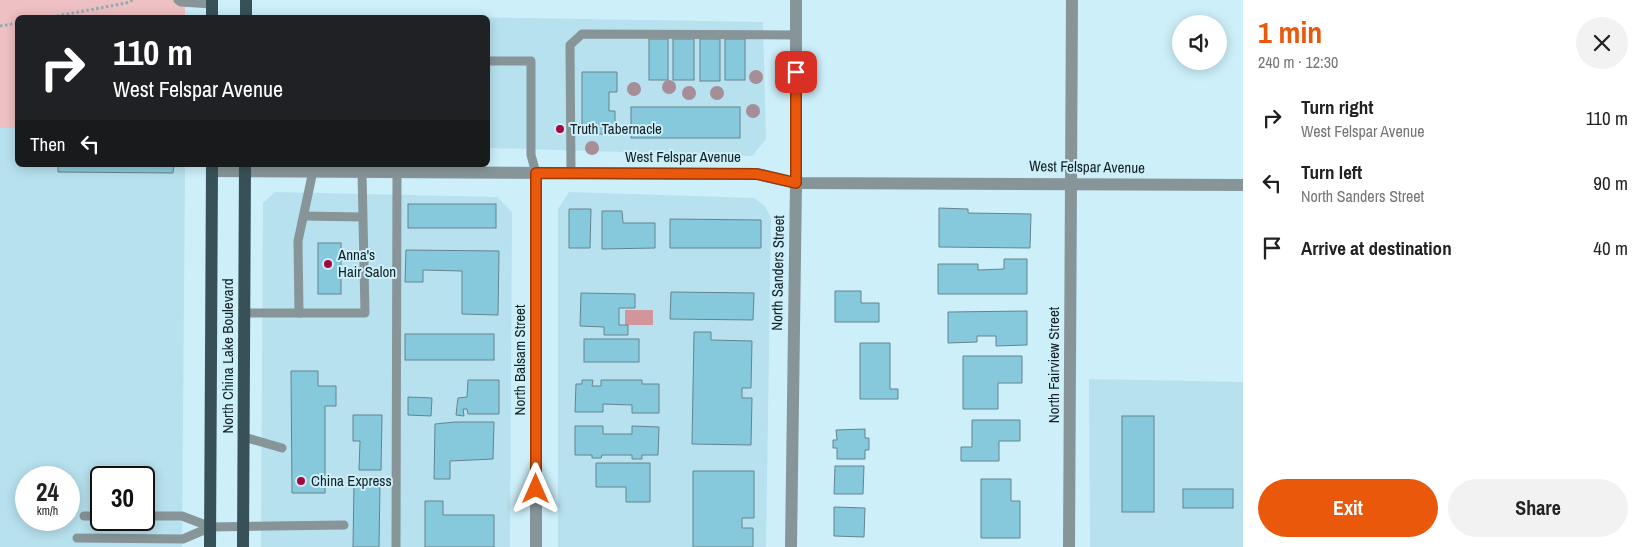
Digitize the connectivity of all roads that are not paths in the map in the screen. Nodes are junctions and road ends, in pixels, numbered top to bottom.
1 (178, 0) edge
2 (246, 0) edge
3 (796, 0) edge
4 (1072, 0) edge
5 (212, 2) edge
6 (212, 15) edge
7 (246, 15) edge
8 (796, 35) junction
9 (490, 61) edge
10 (212, 168) edge
11 (245, 168) edge
12 (312, 168) edge
13 (427, 168) edge
14 (362, 172) junction
15 (397, 172) junction
16 (536, 173) junction
17 (570, 173) junction
18 (796, 183) junction
19 (1071, 183) junction
20 (1243, 186) edge
21 (304, 216) junction
22 (362, 217) junction
23 (245, 313) junction
24 (299, 313) junction
25 (244, 437) junction
26 (282, 448) dead end
27 (84, 516) dead end
28 (90, 516) edge
29 (155, 516) edge
30 (344, 525) dead end
31 (243, 526) junction
32 (210, 527) junction
33 (77, 538) dead end
34 (210, 547) edge
35 (243, 547) edge
36 (396, 547) edge
37 (536, 547) edge
38 (791, 547) edge
39 (1069, 547) edge

1 - 5 lane
2 - 7 main road
3 - 8 street, North Sanders Street
4 - 19 street, North Fairview Street
5 - 6 main road
8 - 17 lane
8 - 18 street, North Sanders Street
9 - 16 lane
10 - 11 street, West Felspar Avenue
10 - 32 main road, North China Lake Boulevard
11 - 12 street, West Felspar Avenue
11 - 23 main road, North China Lake Boulevard
12 - 14 street, West Felspar Avenue
12 - 21 lane
13 - 15 street, West Felspar Avenue
13 - 16 street, West Felspar Avenue
14 - 15 street, West Felspar Avenue
14 - 22 lane
15 - 36 lane
16 - 17 street, West Felspar Avenue
16 - 37 street, North Balsam Street
17 - 18 street, West Felspar Avenue
18 - 19 street, West Felspar Avenue
18 - 38 street, North Sanders Street
19 - 20 street, West Felspar Avenue
19 - 39 street, North Fairview Street
21 - 22 lane
21 - 24 lane
22 - 24 lane
23 - 24 lane
23 - 25 main road, North China Lake Boulevard
25 - 26 lane
25 - 31 main road, North China Lake Boulevard
27 - 28 lane
29 - 32 lane
30 - 31 lane
31 - 32 lane
31 - 35 main road, North China Lake Boulevard
32 - 33 lane
32 - 34 main road, North China Lake Boulevard

